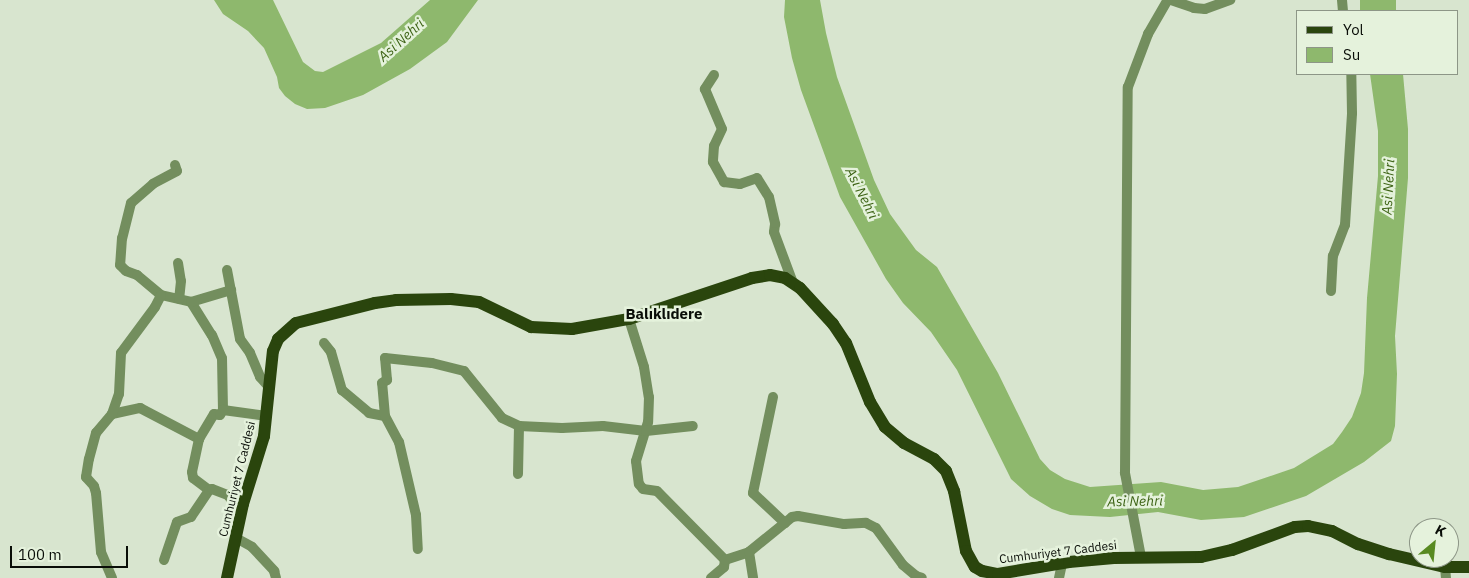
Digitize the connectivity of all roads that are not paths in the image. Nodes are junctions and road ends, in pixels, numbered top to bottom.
1 (1170, 0) edge
2 (1230, 0) edge
3 (714, 75) dead end
4 (1351, 75) edge
5 (175, 165) dead end
6 (178, 263) dead end
7 (227, 270) dead end
8 (793, 284) junction
9 (231, 290) junction
10 (1331, 291) dead end
11 (161, 295) junction
12 (179, 299) junction
13 (191, 302) junction
14 (629, 319) junction
15 (324, 343) dead end
16 (268, 386) junction
17 (773, 397) dead end
18 (222, 410) junction
19 (112, 414) junction
20 (267, 416) junction
21 (385, 416) junction
22 (519, 426) junction
23 (693, 426) dead end
24 (646, 432) junction
25 (199, 438) junction
26 (518, 474) dead end
27 (209, 490) junction
28 (241, 514) junction
29 (786, 523) junction
30 (236, 538) junction
31 (418, 549) dead end
32 (1140, 551) junction
33 (749, 552) junction
34 (164, 560) dead end
35 (725, 560) junction
36 (1062, 564) junction
37 (1469, 567) edge
38 (1445, 572) edge
39 (987, 576) edge
40 (112, 578) edge
41 (226, 578) edge
42 (276, 578) edge
43 (711, 578) edge
44 (752, 578) edge
45 (922, 578) edge
46 (1059, 578) edge

1 - 2 street
1 - 32 street
3 - 8 street
4 - 10 street
5 - 11 street
6 - 12 street
7 - 9 street
8 - 14 main road, Cumhuriyet 7 Caddesi
8 - 39 main road, Cumhuriyet 7 Caddesi
9 - 13 street
9 - 16 street
11 - 12 street
11 - 19 street
12 - 13 street
13 - 18 street
14 - 16 main road, Cumhuriyet 7 Caddesi
14 - 24 street
15 - 21 street
16 - 20 main road, Cumhuriyet 7 Caddesi
17 - 29 street
18 - 20 street
18 - 25 street
19 - 25 street
19 - 40 street
20 - 28 main road, Cumhuriyet 7 Caddesi
21 - 22 street
21 - 31 street
22 - 24 street
22 - 26 street
23 - 24 street
24 - 35 street
25 - 27 street
27 - 28 street
27 - 34 street
28 - 30 main road, Cumhuriyet 7 Caddesi
29 - 33 street
29 - 45 street
30 - 41 main road, Cumhuriyet 7 Caddesi
30 - 42 street
32 - 36 main road, Cumhuriyet 7 Caddesi
32 - 38 main road, Cumhuriyet 7 Caddesi
33 - 35 street
33 - 44 street
35 - 43 street
36 - 39 main road, Cumhuriyet 7 Caddesi
36 - 46 street
37 - 38 main road, Cumhuriyet 7 Caddesi

